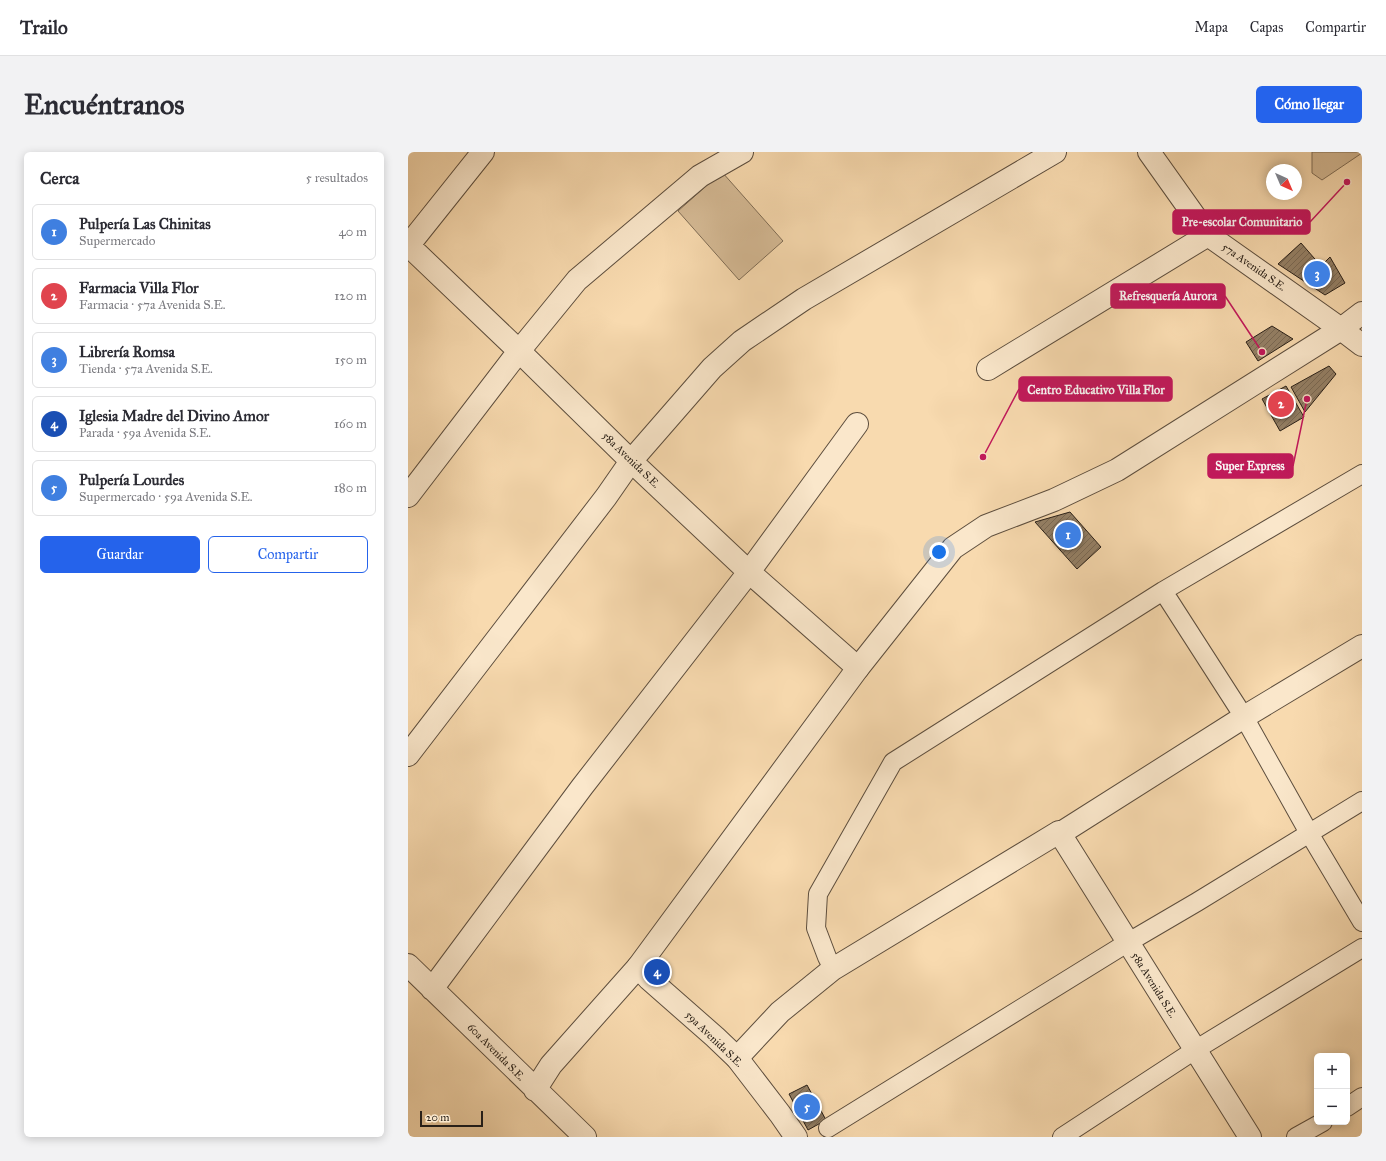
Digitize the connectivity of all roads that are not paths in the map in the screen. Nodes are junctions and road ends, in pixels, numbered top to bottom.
1 (483, 152) edge
2 (742, 152) edge
3 (1055, 152) edge
4 (1149, 152) edge
5 (1208, 235) junction
6 (408, 246) edge
7 (1362, 312) edge
8 (1341, 329) junction
9 (1362, 345) edge
10 (519, 351) junction
11 (988, 369) dead end
12 (857, 424) dead end
13 (631, 461) junction
14 (1362, 474) edge
15 (408, 496) edge
16 (749, 572) junction
17 (1164, 591) junction
18 (1362, 646) edge
19 (858, 668) junction
20 (1244, 717) junction
21 (408, 755) edge
22 (1362, 801) edge
23 (1059, 832) junction
24 (1309, 833) junction
25 (1362, 922) edge
26 (1127, 943) junction
27 (1362, 948) edge
28 (408, 966) edge
29 (638, 967) junction
30 (833, 969) junction
31 (432, 988) junction
32 (1195, 1050) junction
33 (737, 1058) junction
34 (535, 1090) junction
35 (1362, 1097) edge
36 (1350, 1105) edge
37 (1318, 1125) edge
38 (828, 1128) dead end
39 (585, 1137) edge
40 (796, 1137) edge
41 (1062, 1137) edge
42 (1250, 1137) edge
43 (1296, 1137) edge

1 - 6 street
2 - 10 street
3 - 13 street
4 - 5 street, 57a Avenida S.E.
5 - 8 street, 57a Avenida S.E.
5 - 11 street
6 - 10 street, 58a Avenida S.E.
7 - 8 street
8 - 9 street, 57a Avenida S.E.
8 - 19 street
10 - 13 street, 58a Avenida S.E.
10 - 15 street
12 - 16 street
13 - 16 street, 58a Avenida S.E.
13 - 21 street
14 - 17 street
16 - 19 street, 58a Avenida S.E.
16 - 31 street
17 - 20 street
17 - 30 street
18 - 20 street
19 - 29 street
20 - 23 street
20 - 24 street
22 - 24 street
23 - 26 street, 58a Avenida S.E.
23 - 30 street
24 - 25 street
24 - 26 street
26 - 32 street, 58a Avenida S.E.
26 - 38 street
27 - 32 street
28 - 31 street, 60a Avenida S.E.
29 - 33 street, 59a Avenida S.E.
29 - 34 street
30 - 33 street
31 - 34 street, 60a Avenida S.E.
32 - 41 street
32 - 42 street, 58a Avenida S.E.
33 - 40 street, 59a Avenida S.E.
34 - 39 street, 60a Avenida S.E.
35 - 36 street
37 - 43 street

